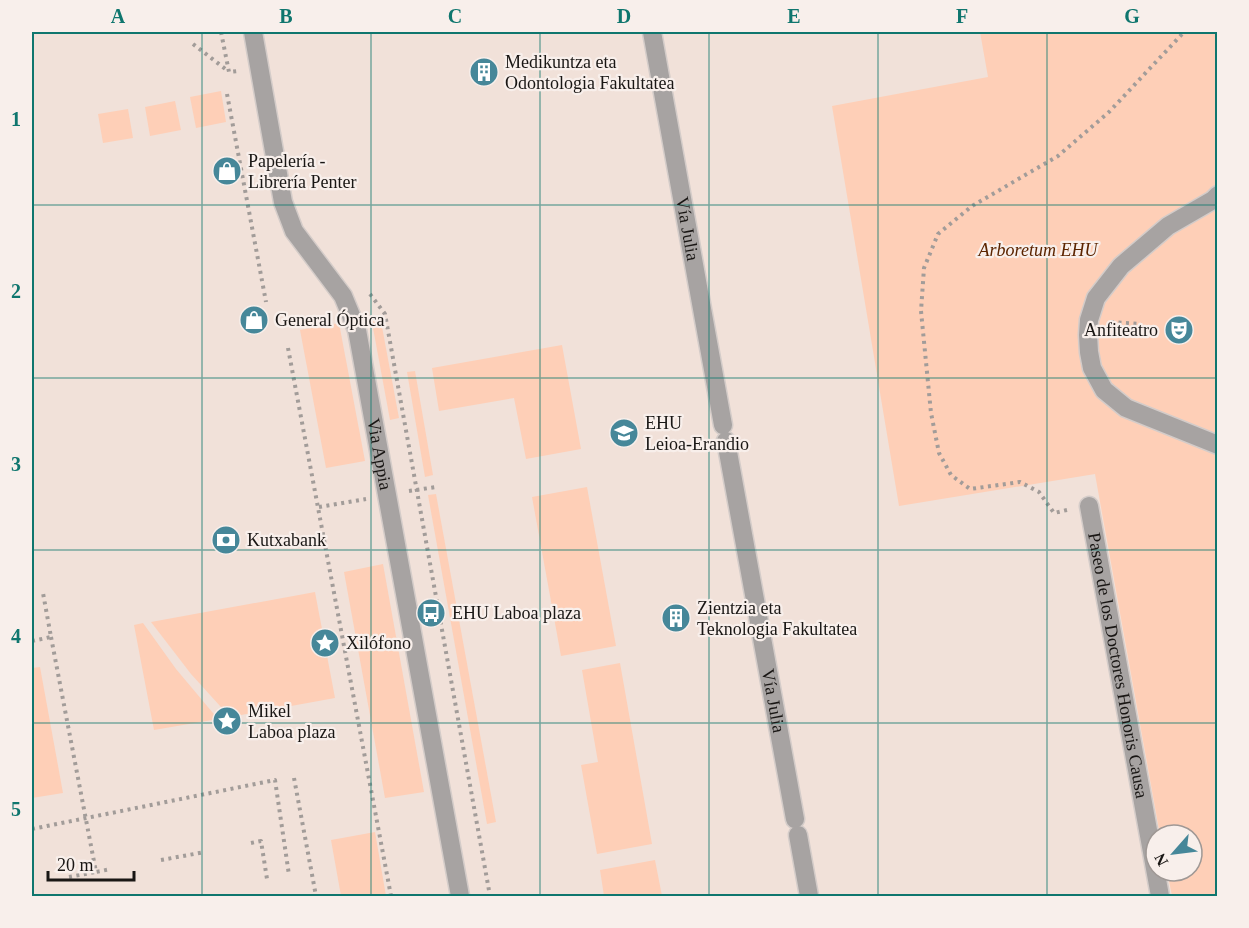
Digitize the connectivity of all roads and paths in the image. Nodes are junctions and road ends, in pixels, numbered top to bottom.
1 (253, 32) edge
2 (652, 32) edge
3 (1184, 32) edge
4 (193, 44) dead end
5 (229, 72) dead end
6 (227, 94) dead end
7 (1218, 195) edge
8 (267, 302) dead end
9 (288, 348) dead end
10 (1218, 445) edge
11 (1089, 506) joint
12 (43, 592) dead end
13 (51, 638) junction
14 (32, 641) edge
15 (294, 778) dead end
16 (32, 829) edge
17 (251, 843) dead end
18 (205, 852) dead end
19 (161, 860) dead end
20 (111, 869) dead end
21 (96, 872) junction
22 (289, 875) dead end
23 (69, 877) dead end
24 (267, 879) dead end
25 (316, 897) edge
26 (391, 897) edge
27 (460, 897) edge
28 (809, 897) edge
29 (1160, 897) edge

1 - 27 street, Via Appia
2 - 28 street, Vía Julia
3 - 11 path
4 - 5 path
6 - 8 path
7 - 10 street
9 - 26 path
11 - 29 street, Paseo de los Doctores Honoris Causa
12 - 13 path
13 - 14 path
13 - 21 path, bridge
15 - 25 path
16 - 22 path
17 - 24 path
18 - 19 path
20 - 21 path, bridge
21 - 23 path

